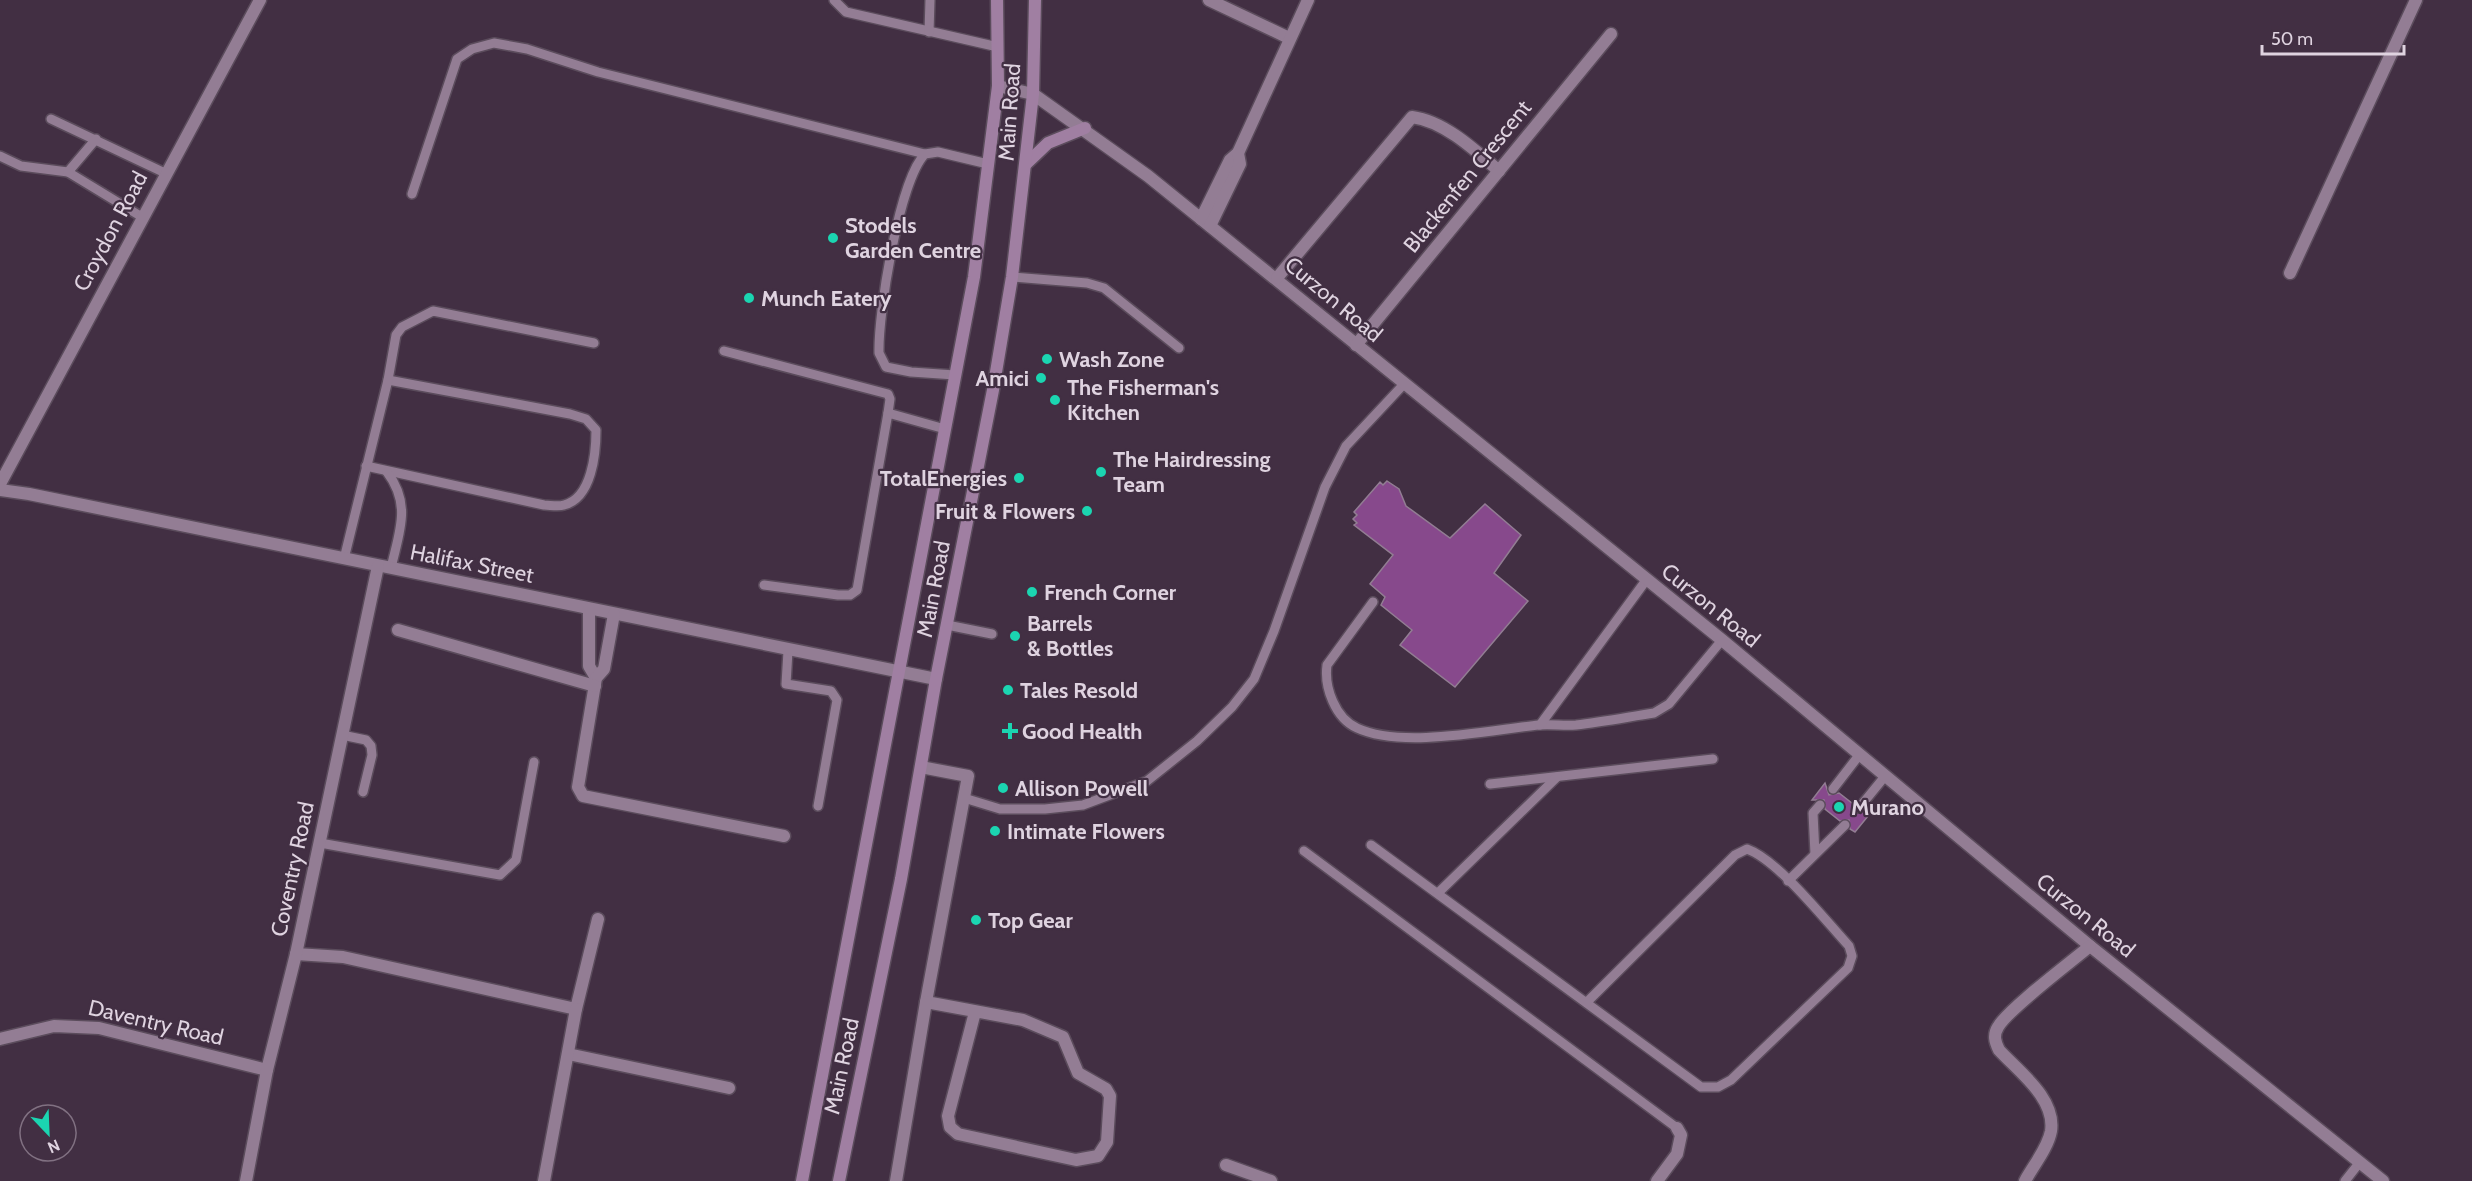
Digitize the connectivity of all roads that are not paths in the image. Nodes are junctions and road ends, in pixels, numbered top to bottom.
1 (260, 0) edge
2 (834, 0) edge
3 (930, 0) edge
4 (997, 0) edge
5 (1035, 0) edge
6 (1209, 0) edge
7 (1308, 0) edge
8 (2416, 0) edge
9 (929, 32) junction
10 (1611, 34) dead end
11 (1289, 38) junction
12 (998, 47) junction
13 (998, 86) junction
14 (1033, 94) junction
15 (51, 119) dead end
16 (1085, 129) junction
17 (96, 139) junction
18 (925, 154) junction
19 (0, 156) edge
20 (988, 164) junction
21 (1026, 164) junction
22 (1499, 171) junction
23 (68, 172) junction
24 (165, 173) junction
25 (412, 194) dead end
26 (142, 217) junction
27 (1205, 223) junction
28 (2290, 273) dead end
29 (1012, 278) junction
30 (1277, 278) junction
31 (594, 343) dead end
32 (1356, 345) junction
33 (1179, 348) dead end
34 (724, 351) dead end
35 (955, 375) junction
36 (388, 380) junction
37 (1404, 384) junction
38 (888, 413) junction
39 (945, 429) junction
40 (366, 466) junction
41 (387, 472) junction
42 (0, 484) edge
43 (0, 490) edge
44 (344, 559) junction
45 (378, 566) junction
46 (392, 568) junction
47 (1647, 579) junction
48 (764, 585) dead end
49 (1372, 602) dead end
50 (589, 609) junction
51 (614, 614) junction
52 (947, 625) junction
53 (398, 630) dead end
54 (992, 634) dead end
55 (1722, 640) junction
56 (788, 651) junction
57 (897, 674) junction
58 (936, 680) junction
59 (596, 682) junction
60 (1540, 725) junction
61 (342, 735) junction
62 (1860, 754) junction
63 (1713, 759) dead end
64 (534, 762) dead end
65 (921, 767) junction
66 (1886, 775) junction
67 (1557, 777) junction
68 (1490, 784) dead end
69 (1833, 789) dead end
70 (363, 792) dead end
71 (964, 798) junction
72 (1820, 805) dead end
73 (818, 806) dead end
74 (1859, 808) dead end
75 (1845, 825) dead end
76 (784, 836) dead end
77 (320, 843) junction
78 (1371, 845) dead end
79 (1304, 851) dead end
80 (1815, 854) junction
81 (1788, 881) junction
82 (1438, 893) junction
83 (598, 919) dead end
84 (2090, 946) junction
85 (296, 954) junction
86 (926, 1002) junction
87 (1587, 1002) junction
88 (576, 1009) junction
89 (975, 1012) junction
90 (0, 1039) edge
91 (568, 1054) junction
92 (267, 1070) junction
93 (729, 1088) dead end
94 (1677, 1128) joint
95 (2360, 1162) junction
96 (1226, 1165) dead end
97 (246, 1181) edge
98 (544, 1181) edge
99 (802, 1181) edge
100 (839, 1181) edge
101 (896, 1181) edge
102 (1271, 1181) edge
103 (1657, 1181) edge
104 (2025, 1181) edge
105 (2345, 1181) edge
106 (2383, 1181) edge

1 - 24 street, Croydon Road
2 - 9 lane
3 - 9 lane
4 - 12 main road, Main Road
5 - 14 main road, Main Road
6 - 11 street
7 - 11 street
8 - 28 street
9 - 12 lane
10 - 22 street, Blackenfen Crescent
11 - 27 street
12 - 13 main road, Main Road
13 - 14 street, Curzon Road
13 - 20 main road, Main Road
14 - 16 street, Curzon Road
14 - 21 main road, Main Road
15 - 17 lane
16 - 21 main road
16 - 27 street, Curzon Road
17 - 23 lane
17 - 24 lane
18 - 20 lane
18 - 25 lane
18 - 35 lane
19 - 23 lane
20 - 35 main road, Main Road
21 - 29 main road, Main Road
22 - 30 street
22 - 32 street, Blackenfen Crescent
23 - 26 lane
24 - 26 street, Croydon Road
26 - 42 street, Croydon Road
27 - 30 street, Curzon Road
29 - 33 lane
29 - 52 main road, Main Road
30 - 32 street, Curzon Road
31 - 36 lane
32 - 37 street, Curzon Road
34 - 38 lane
35 - 39 main road, Main Road
36 - 40 lane
36 - 41 lane
37 - 47 street, Curzon Road
37 - 71 lane
38 - 39 lane
38 - 48 lane
39 - 57 main road, Main Road
40 - 41 lane
40 - 44 lane
41 - 46 lane
43 - 44 street, Halifax Street
44 - 45 street, Halifax Street
45 - 46 street, Halifax Street
45 - 61 street, Coventry Road
46 - 50 street, Halifax Street
47 - 55 street, Curzon Road
47 - 60 lane
49 - 60 lane
50 - 51 street, Halifax Street
50 - 59 street
51 - 56 street, Halifax Street
51 - 59 street
52 - 54 lane
52 - 58 main road, Main Road
53 - 59 street
55 - 60 lane
55 - 62 street, Curzon Road
56 - 57 street, Halifax Street
56 - 73 lane
57 - 58 street, Halifax Street
57 - 99 main road, Main Road
58 - 65 main road, Main Road
59 - 76 street
61 - 70 lane
61 - 77 street, Coventry Road
62 - 66 street, Curzon Road
62 - 69 lane
63 - 67 lane
64 - 77 lane
65 - 71 street
65 - 100 main road, Main Road
66 - 74 lane
66 - 84 street, Curzon Road
67 - 68 lane
67 - 82 lane
71 - 86 street
72 - 80 lane
75 - 80 lane
77 - 85 street, Coventry Road
78 - 82 lane
79 - 94 lane
80 - 81 lane
81 - 87 lane
81 - 87 lane
82 - 87 lane
83 - 88 street
84 - 95 street, Curzon Road
84 - 104 street
85 - 88 street
85 - 92 street, Coventry Road
86 - 89 street
86 - 101 street
88 - 91 street
89 - 89 street
90 - 92 street, Daventry Road
91 - 93 street
91 - 98 street
92 - 97 street, Coventry Road
94 - 103 street
95 - 105 lane
95 - 106 street, Curzon Road
96 - 102 street

